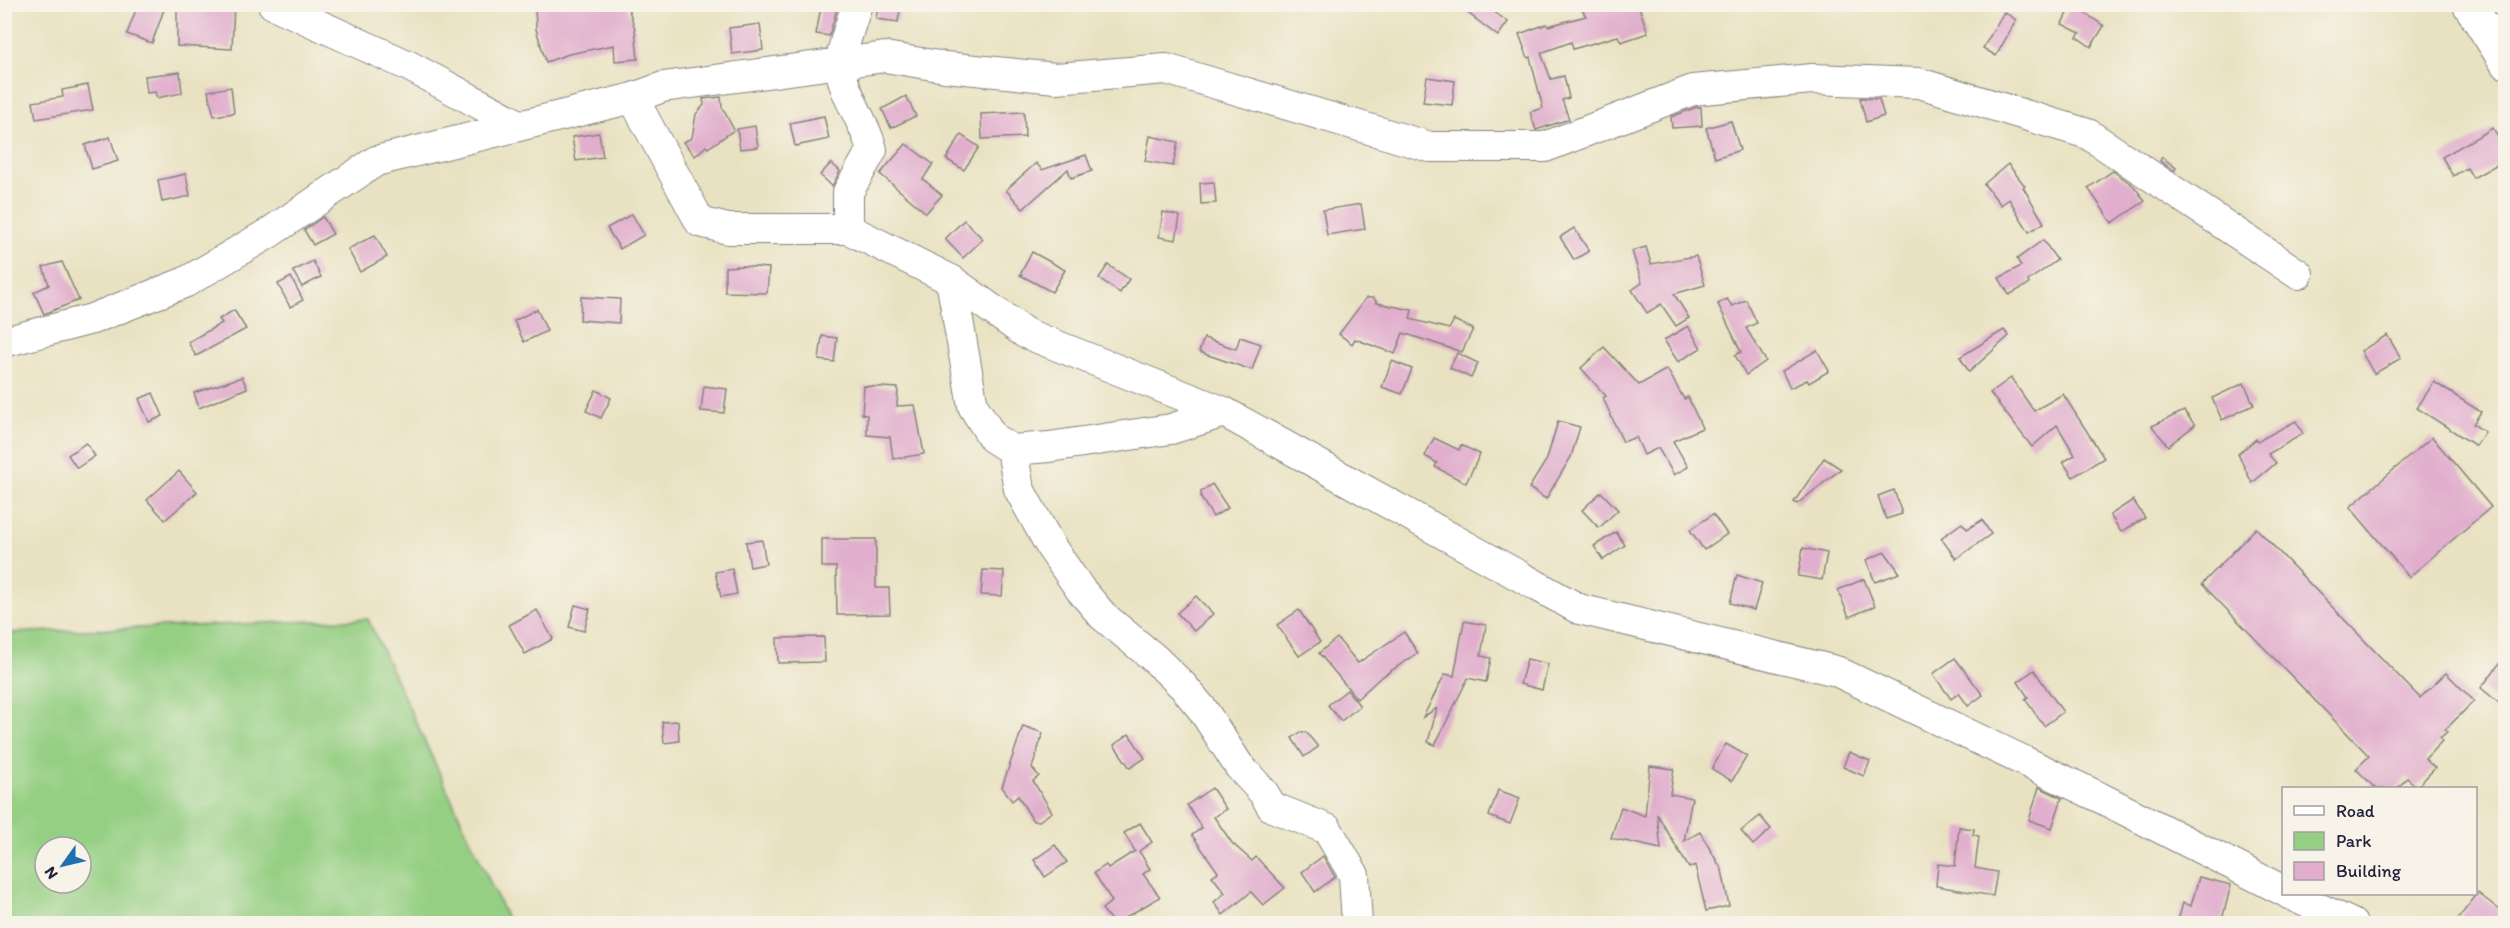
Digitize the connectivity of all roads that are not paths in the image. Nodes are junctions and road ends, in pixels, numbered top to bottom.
1 (273, 4) edge
2 (857, 4) edge
3 (2469, 4) edge
4 (2505, 62) edge
5 (840, 64) junction
6 (633, 98) junction
7 (519, 125) junction
8 (848, 229) junction
9 (2298, 274) dead end
10 (951, 280) junction
11 (4, 342) edge
12 (1224, 412) junction
13 (1012, 450) junction
14 (2282, 890) edge
15 (2291, 895) edge
16 (1357, 924) edge
17 (2352, 924) edge

1 - 7 street
2 - 5 street
3 - 4 main road
5 - 6 street
5 - 8 street
5 - 9 street
6 - 7 street
6 - 8 street
7 - 11 street
8 - 10 street
10 - 12 street
10 - 13 street
12 - 13 street
12 - 14 street
13 - 16 street
15 - 17 street

